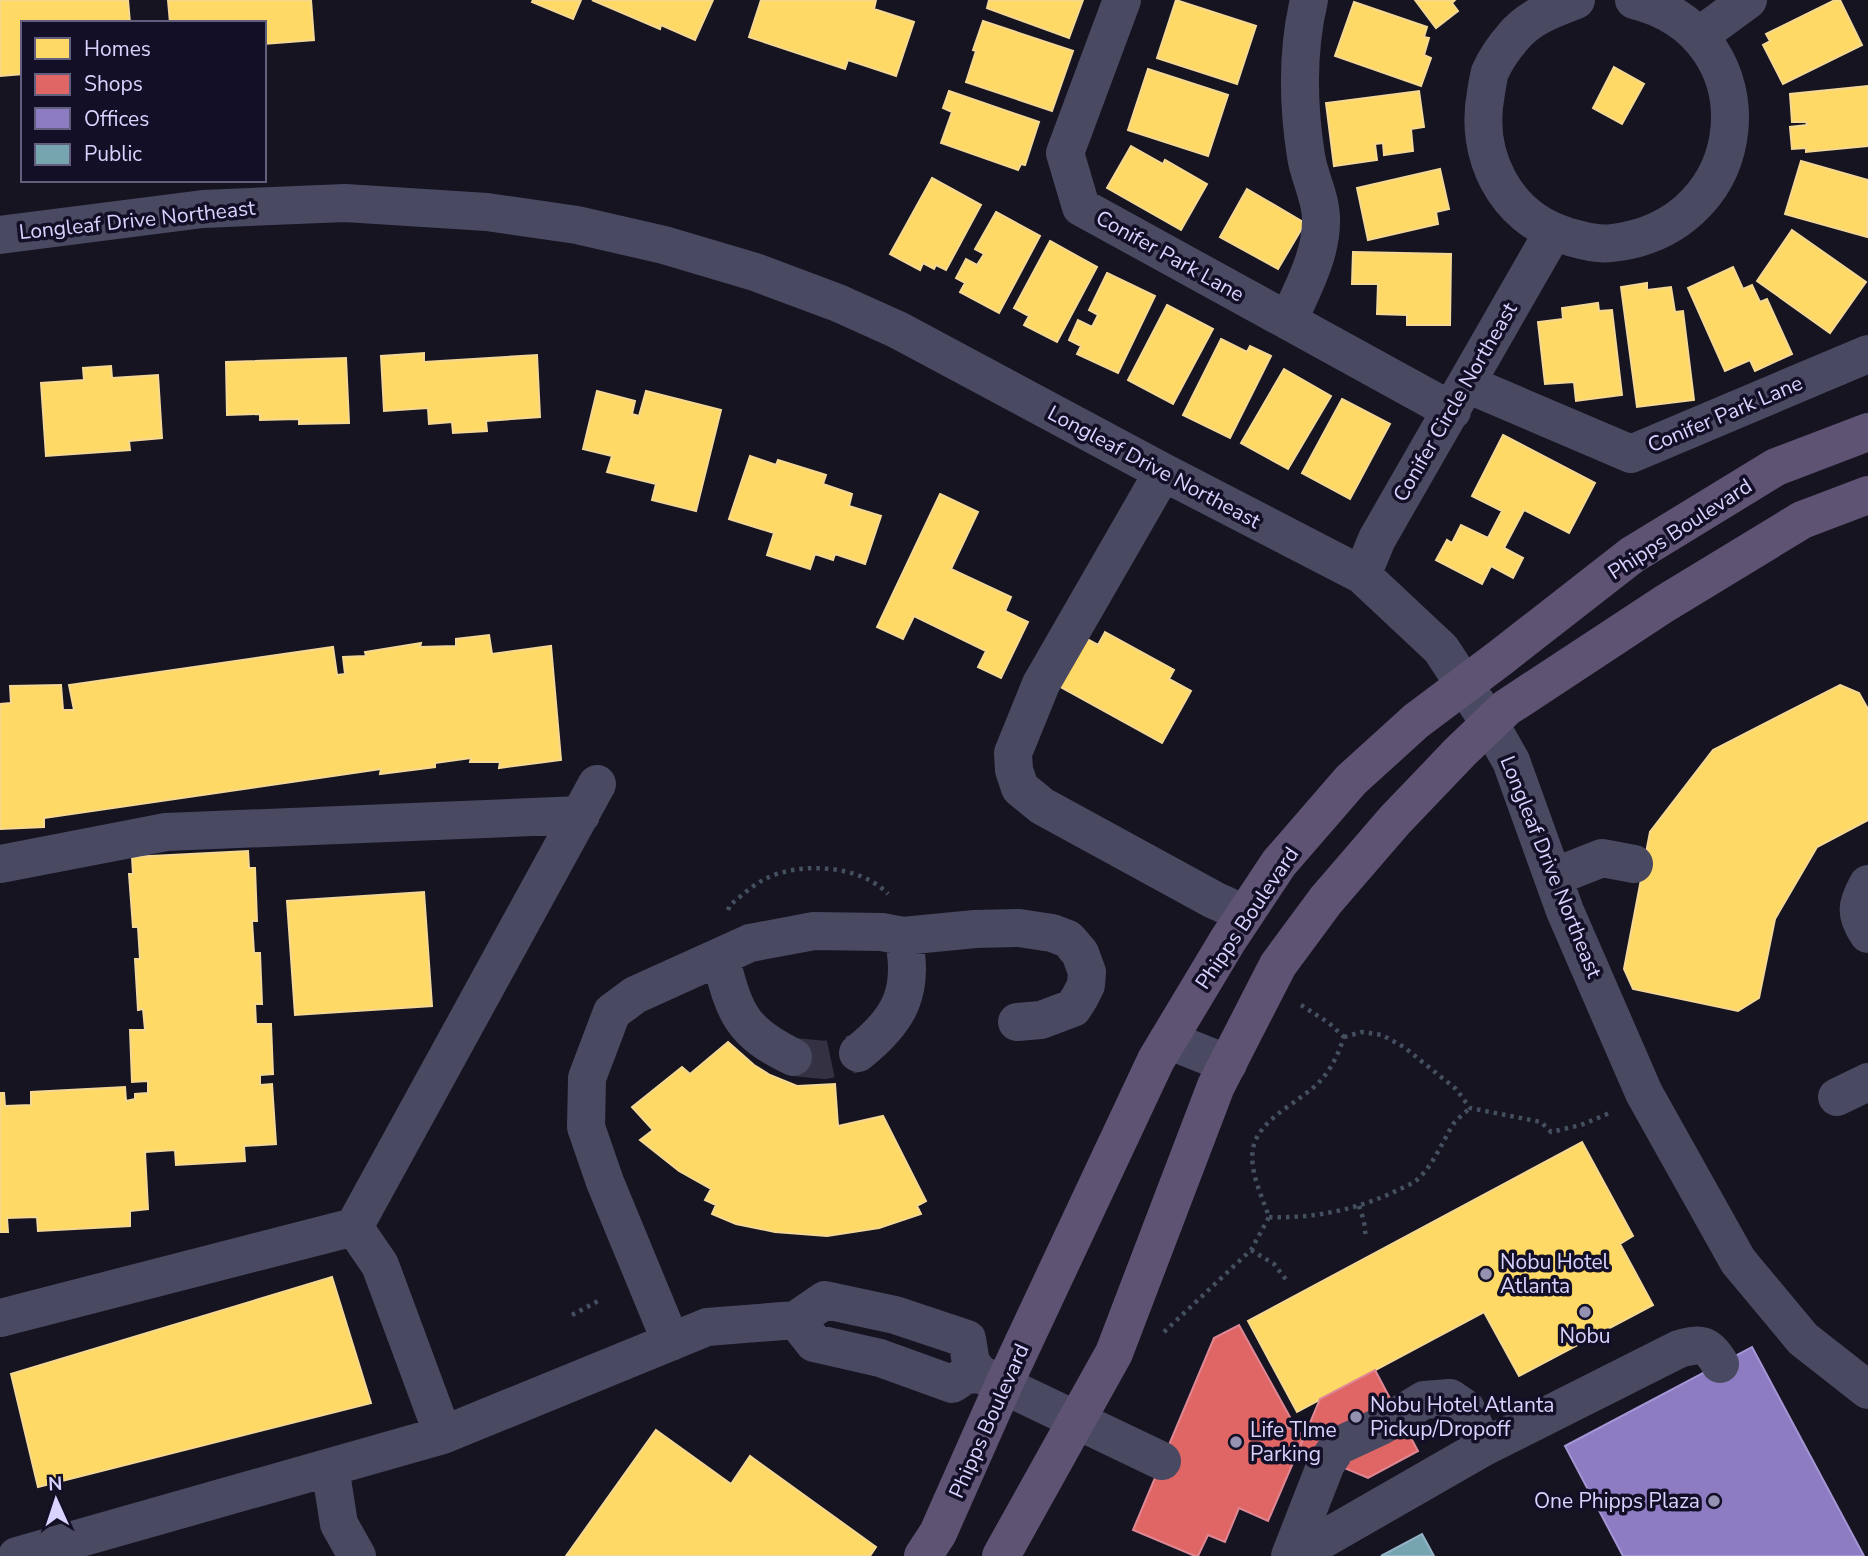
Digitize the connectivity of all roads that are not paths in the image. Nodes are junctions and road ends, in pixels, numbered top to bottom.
1 (1122, 0) edge
2 (1309, 0) edge
3 (1576, 0) edge
4 (1634, 0) edge
5 (1748, 0) edge
6 (1699, 36) junction
7 (1553, 232) junction
8 (0, 235) edge
9 (1288, 321) junction
10 (1868, 354) edge
11 (1459, 397) junction
12 (1868, 432) edge
13 (1163, 472) junction
14 (1868, 495) edge
15 (1362, 575) junction
16 (1465, 684) junction
17 (1490, 724) junction
18 (0, 864) edge
19 (1634, 864) dead end
20 (1554, 877) junction
21 (1868, 884) edge
22 (1245, 914) junction
23 (1868, 934) edge
24 (903, 936) junction
25 (720, 957) junction
26 (1017, 1022) dead end
27 (1168, 1040) junction
28 (858, 1053) tunnel mouth
29 (793, 1057) tunnel mouth
30 (1228, 1064) junction
31 (354, 1227) junction
32 (0, 1318) edge
33 (671, 1342) junction
34 (1720, 1364) dead end
35 (992, 1379) junction
36 (1868, 1390) edge
37 (1079, 1421) junction
38 (443, 1435) junction
39 (1484, 1447) junction
40 (1162, 1461) dead end
41 (330, 1467) junction
42 (1310, 1505) junction
43 (1348, 1525) junction
44 (17, 1556) edge
45 (357, 1556) edge
46 (923, 1556) edge
47 (1001, 1556) edge
48 (1292, 1556) edge

1 - 9 street, Conifer Park Lane
2 - 9 street
3 - 7 street
4 - 6 street
5 - 6 street
6 - 7 street
7 - 11 street, Conifer Circle Northeast
8 - 13 street, Longleaf Drive Northeast
9 - 11 street, Conifer Park Lane
10 - 11 street, Conifer Park Lane
11 - 15 street, Conifer Circle Northeast
12 - 16 main road, Phipps Boulevard
13 - 15 street, Longleaf Drive Northeast
13 - 22 street
14 - 17 main road
15 - 16 street, Longleaf Drive Northeast
16 - 17 street, Longleaf Drive Northeast
16 - 22 main road, Phipps Boulevard
17 - 20 street, Longleaf Drive Northeast
17 - 30 main road
18 - 31 street
19 - 20 street
20 - 36 street, Longleaf Drive Northeast
21 - 23 street
22 - 27 main road, Phipps Boulevard
24 - 25 street
24 - 26 street
24 - 28 street
25 - 29 street
25 - 33 street
27 - 30 street
27 - 35 main road, Phipps Boulevard
30 - 37 main road
31 - 32 street
31 - 38 street
33 - 35 street
33 - 38 street
34 - 39 street
35 - 37 street
35 - 46 main road, Phipps Boulevard
37 - 40 street
37 - 47 main road
38 - 41 street
39 - 42 street
39 - 43 street
41 - 44 street
41 - 45 street
42 - 43 street
42 - 48 street
43 - 48 street

